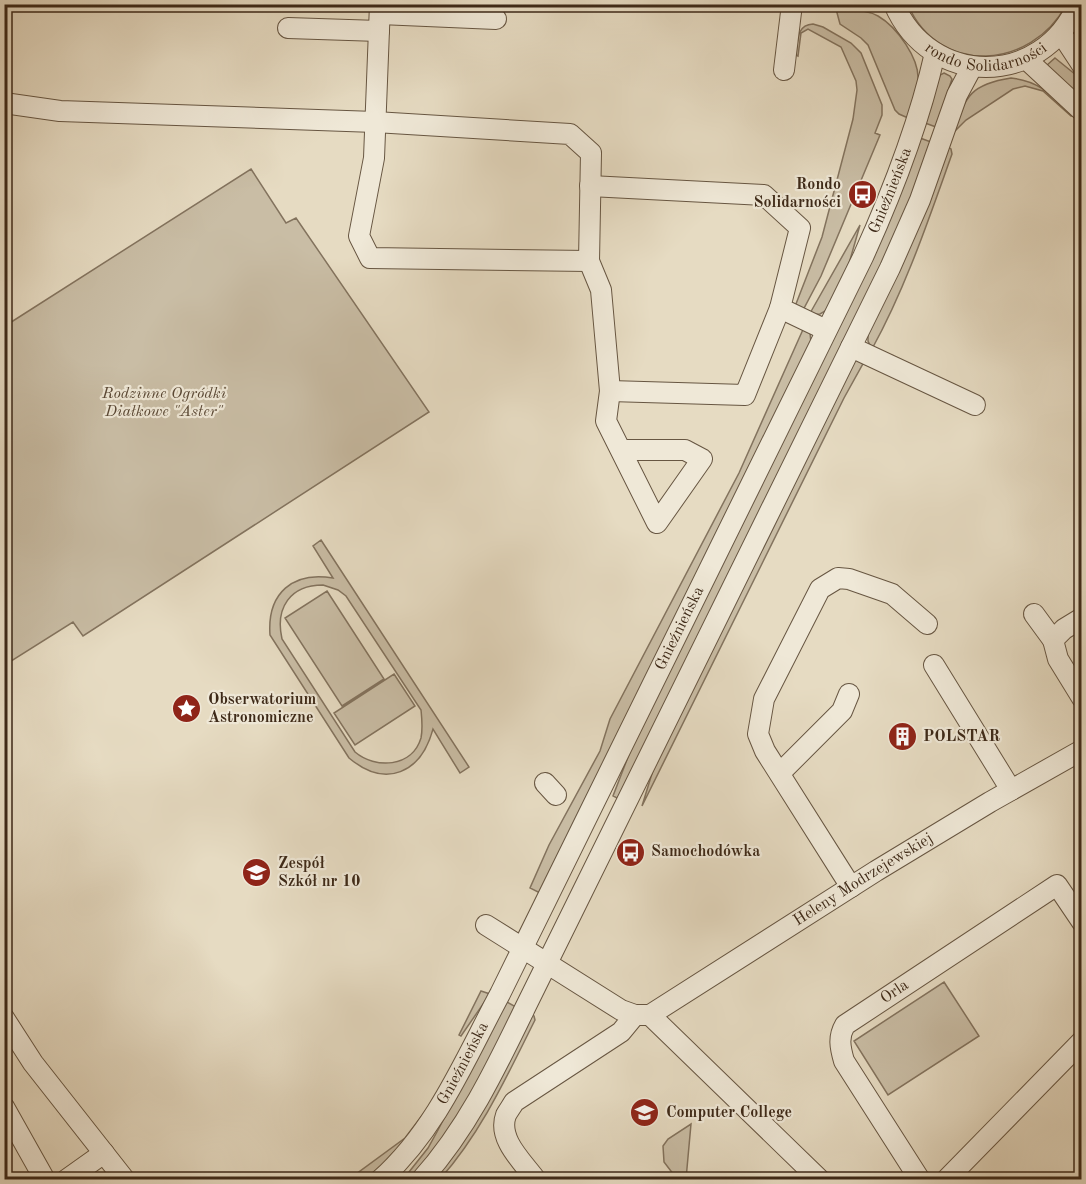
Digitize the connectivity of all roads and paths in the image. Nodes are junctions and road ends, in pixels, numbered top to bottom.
1 (792, 4) edge
2 (1078, 4) edge
3 (889, 5) edge
4 (380, 17) edge
5 (496, 19) dead end
6 (288, 28) dead end
7 (1061, 33) junction
8 (935, 53) junction
9 (1026, 59) junction
10 (1082, 65) edge
11 (972, 67) junction
12 (784, 70) dead end
13 (4, 103) edge
14 (1082, 111) edge
15 (375, 122) junction
16 (590, 186) junction
17 (589, 261) junction
18 (780, 308) junction
19 (826, 330) junction
20 (851, 347) junction
21 (610, 391) junction
22 (975, 405) dead end
23 (621, 450) dead end
24 (1034, 614) dead end
25 (1082, 618) edge
26 (927, 624) dead end
27 (1053, 640) junction
28 (934, 665) dead end
29 (849, 694) dead end
30 (1082, 698) edge
31 (1082, 750) edge
32 (780, 773) junction
33 (1011, 790) junction
34 (851, 887) junction
35 (1082, 922) edge
36 (486, 924) dead end
37 (522, 947) junction
38 (548, 963) junction
39 (642, 1015) junction
40 (4, 1018) edge
41 (1082, 1041) edge
42 (4, 1107) edge
43 (104, 1153) junction
44 (45, 1179) edge
45 (66, 1179) edge
46 (125, 1179) edge
47 (380, 1179) edge
48 (421, 1179) edge
49 (536, 1179) edge
50 (820, 1179) edge
51 (920, 1179) edge
52 (946, 1179) edge

1 - 12 street
2 - 7 street, rondo Solidarności
3 - 8 street, rondo Solidarności
4 - 5 street
4 - 6 street
4 - 15 street
7 - 9 street, rondo Solidarności
7 - 10 street
8 - 11 street, rondo Solidarności
8 - 19 street, Gnieźnieńska
9 - 11 street, rondo Solidarności
9 - 14 street
11 - 20 street, Gnieźnieńska
13 - 15 street
15 - 16 street
15 - 17 street
16 - 17 street
16 - 18 street
17 - 21 street
18 - 19 street
18 - 21 street
19 - 37 street, Gnieźnieńska
20 - 22 street
20 - 38 street, Gnieźnieńska
21 - 23 street
24 - 27 street
25 - 27 street
26 - 32 street
27 - 30 street
28 - 33 street
29 - 32 street
31 - 33 street, Heleny Modrzejewskiej
32 - 34 street
33 - 34 street, Heleny Modrzejewskiej
34 - 39 street, Heleny Modrzejewskiej
35 - 51 street, Orla
36 - 37 street
37 - 38 street
37 - 47 street, Gnieźnieńska
38 - 39 street
38 - 48 street, Gnieźnieńska
39 - 49 street, Heleny Modrzejewskiej
39 - 50 street
40 - 43 street
41 - 52 street
42 - 44 street
43 - 45 street
43 - 46 street

